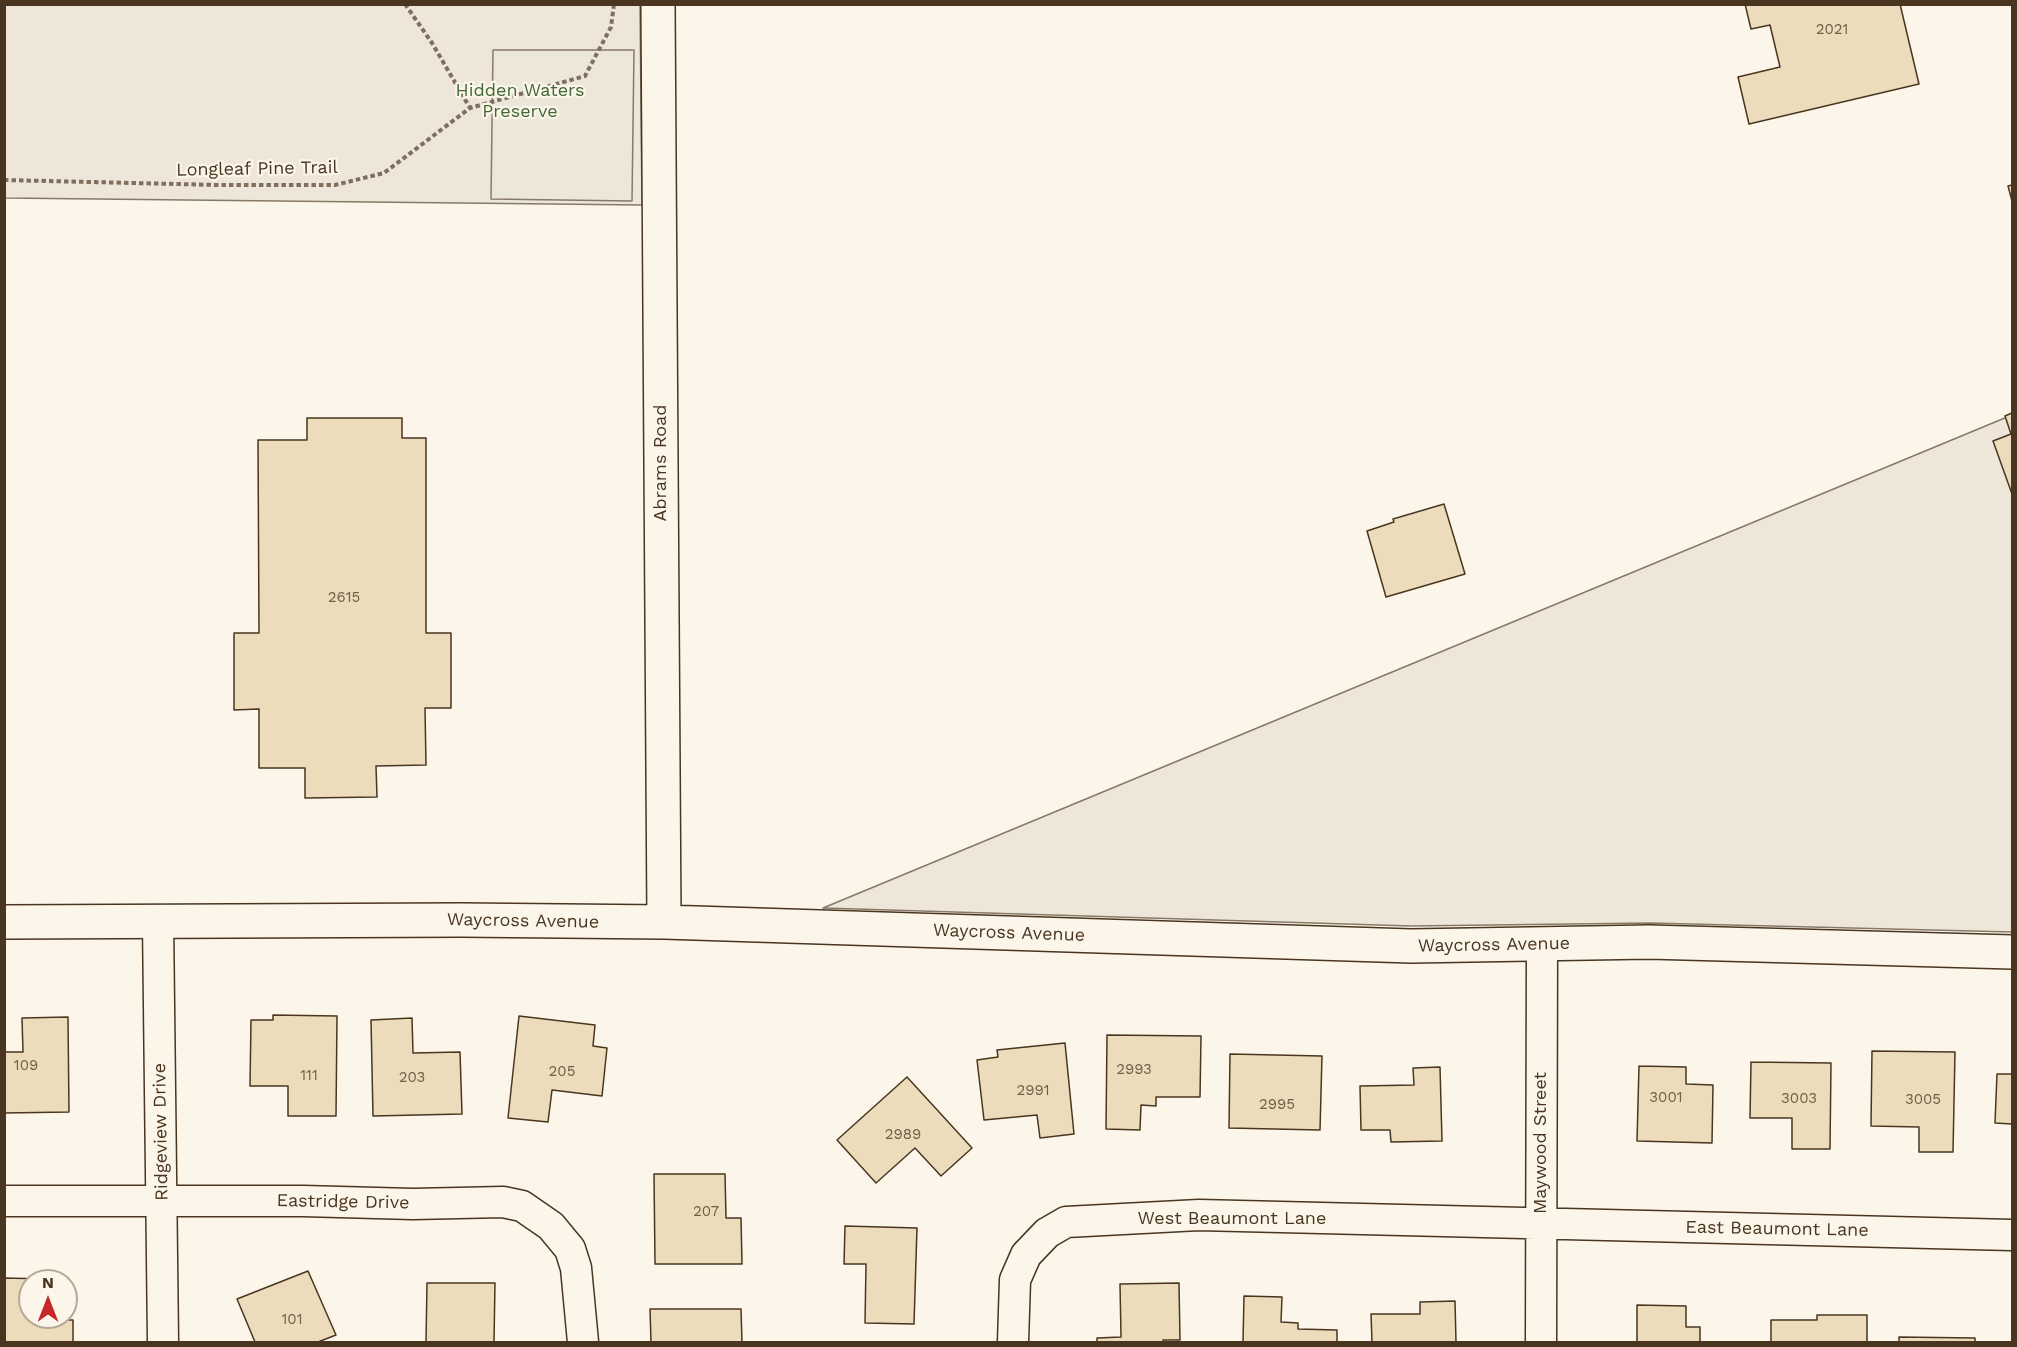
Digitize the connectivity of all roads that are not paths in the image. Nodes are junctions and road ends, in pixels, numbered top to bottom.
1 (658, 4) edge
2 (158, 921) junction
3 (4, 922) edge
4 (664, 922) junction
5 (1542, 944) junction
6 (2013, 952) edge
7 (162, 1199) junction
8 (4, 1200) edge
9 (1541, 1224) junction
10 (2013, 1235) edge
11 (163, 1342) edge
12 (583, 1342) edge
13 (1013, 1342) edge
14 (1541, 1342) edge

1 - 4 street, Abrams Road
2 - 3 street, Waycross Avenue
2 - 4 street, Waycross Avenue
2 - 7 street, Ridgeview Drive
4 - 5 street, Waycross Avenue
5 - 6 street, Waycross Avenue
5 - 9 street, Maywood Street
7 - 8 street, Eastridge Drive
7 - 11 street, Ridgeview Drive
7 - 12 street, Eastridge Drive
9 - 10 street, East Beaumont Lane
9 - 13 street, West Beaumont Lane
9 - 14 street, Maywood Street

